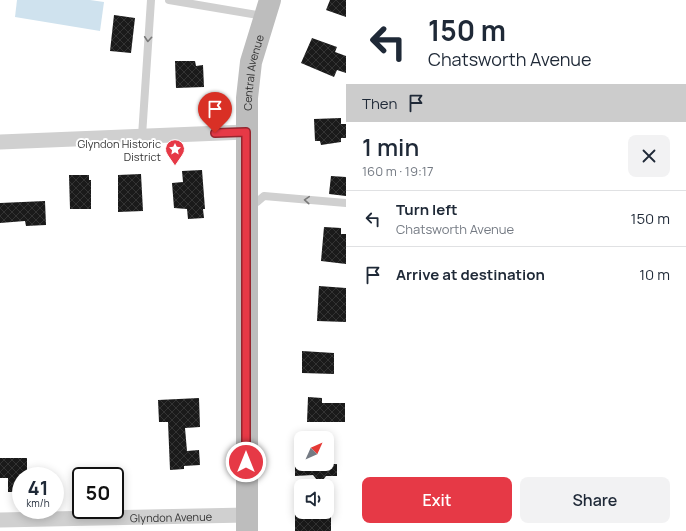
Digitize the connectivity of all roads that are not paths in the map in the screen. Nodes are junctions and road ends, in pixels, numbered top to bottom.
1 (151, 0) edge
2 (169, 0) edge
3 (267, 8) edge
4 (246, 132) junction
5 (142, 136) junction
6 (0, 142) edge
7 (246, 202) junction
8 (346, 203) edge
9 (0, 520) edge
10 (247, 523) edge

1 -> 5 lane
2 - 3 lane
3 - 4 main road, Central Avenue
4 - 5 street
4 - 7 main road, Central Avenue
5 - 6 street
8 -> 7 lane
7 - 10 main road, Central Avenue
9 - 10 street, Glyndon Avenue

